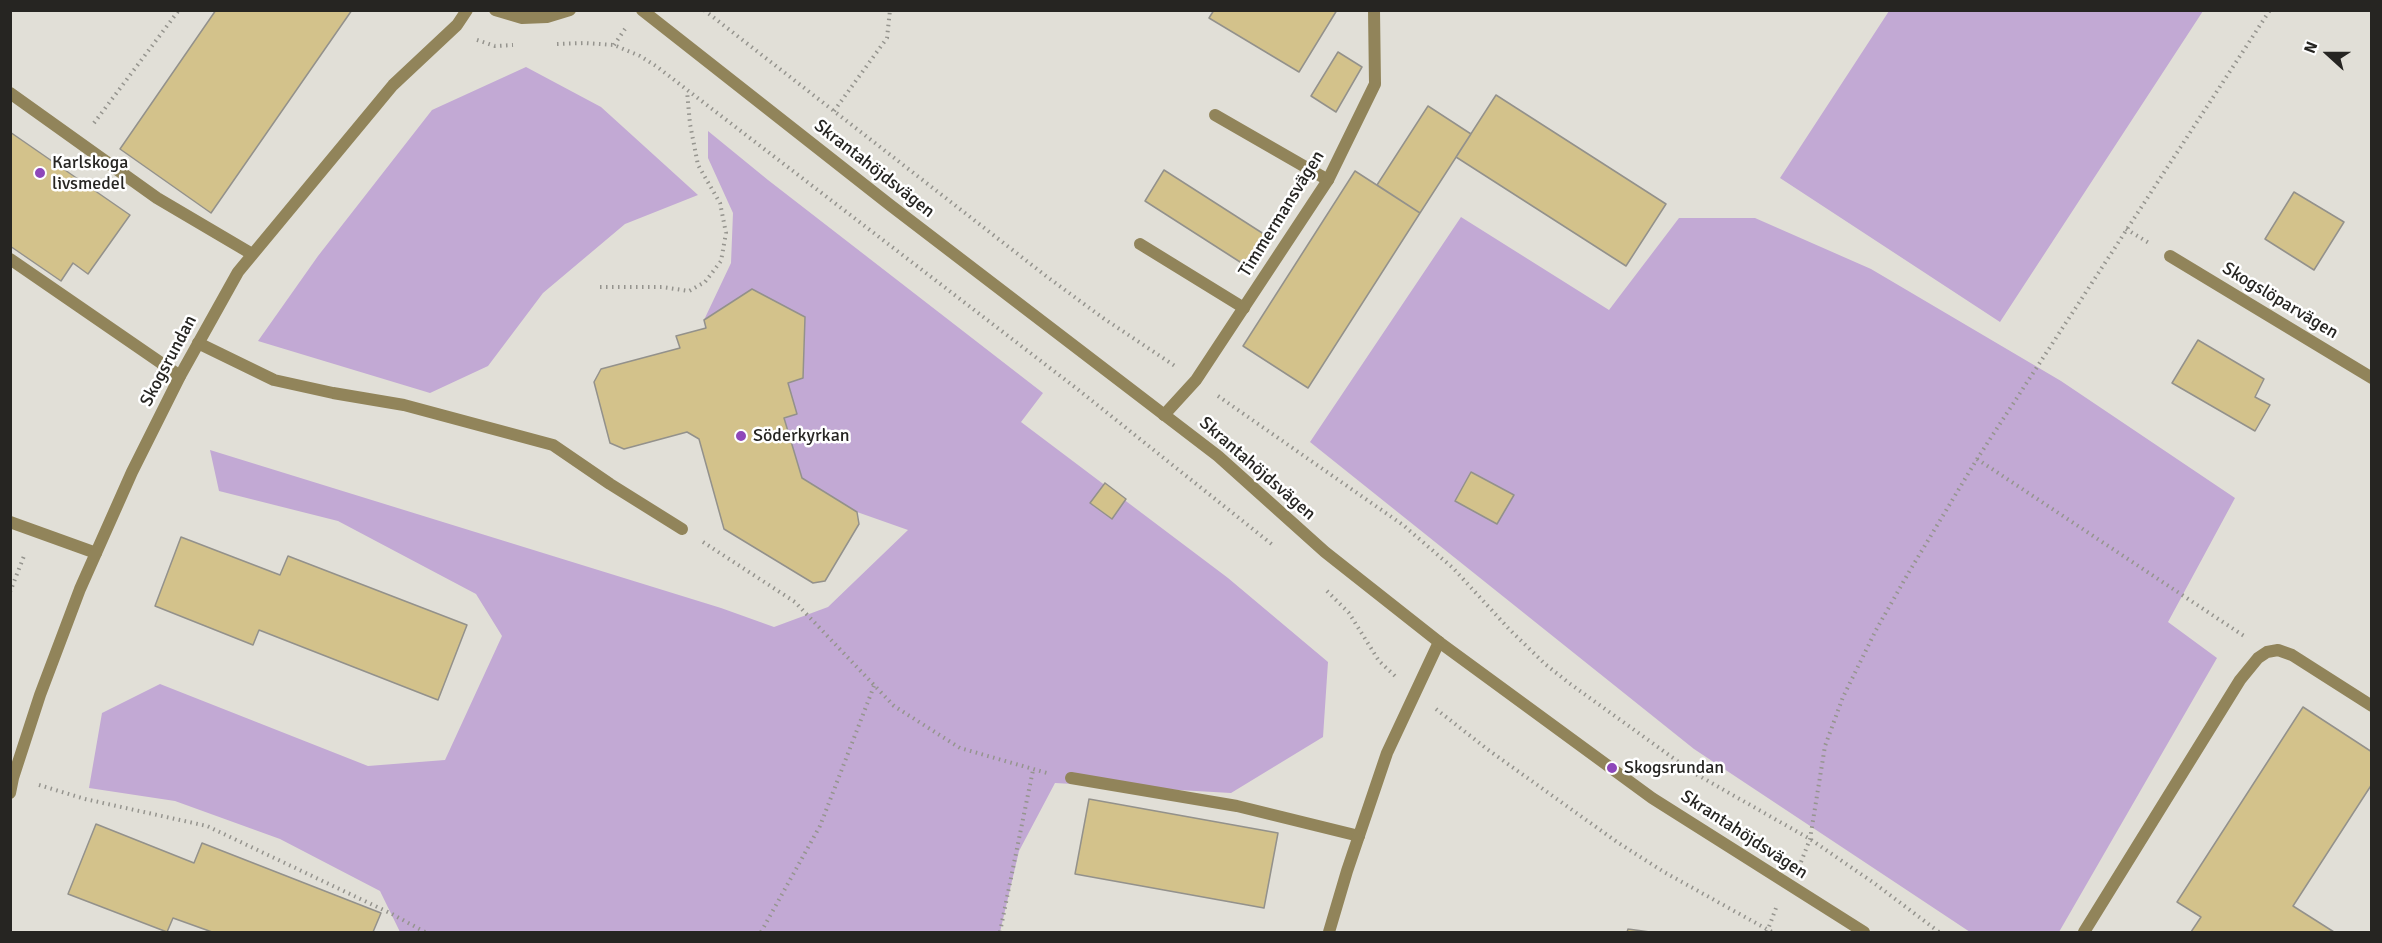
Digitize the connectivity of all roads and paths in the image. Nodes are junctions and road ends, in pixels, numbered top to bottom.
1 (179, 10) edge
2 (467, 10) edge
3 (495, 10) edge
4 (570, 10) edge
5 (642, 10) edge
6 (704, 10) edge
7 (890, 10) edge
8 (1374, 10) edge
9 (2270, 10) edge
10 (457, 24) junction
11 (551, 44) dead end
12 (517, 45) dead end
13 (687, 90) junction
14 (10, 93) edge
15 (834, 111) junction
16 (1215, 115) dead end
17 (79, 142) junction
18 (1328, 180) junction
19 (1140, 244) dead end
20 (252, 254) junction
21 (2170, 256) dead end
22 (10, 259) edge
23 (600, 287) dead end
24 (1244, 308) junction
25 (198, 343) junction
26 (180, 376) junction
27 (2372, 378) edge
28 (1196, 380) junction
29 (1164, 415) junction
30 (1977, 459) junction
31 (10, 522) edge
32 (682, 529) joint
33 (33, 530) junction
34 (1277, 549) dead end
35 (96, 553) junction
36 (1321, 585) dead end
37 (10, 592) edge
38 (1439, 642) junction
39 (2268, 652) junction
40 (874, 685) junction
41 (1415, 692) junction
42 (2372, 706) edge
43 (1033, 770) junction
44 (13, 778) junction
45 (1071, 778) joint
46 (10, 793) edge
47 (1359, 836) junction
48 (1810, 839) junction
49 (1788, 885) junction
50 (1769, 932) edge
51 (425, 933) edge
52 (761, 933) edge
53 (1000, 933) edge
54 (1329, 933) edge
55 (1864, 933) edge
56 (1939, 933) edge
57 (2084, 933) edge

1 - 17 path
2 - 10 street, Skogsrundan
3 - 4 street
5 - 29 street, Skrantahöjdsvägen
6 - 15 path
7 - 15 path
8 - 18 street, Timmermansvägen
9 - 30 path
10 - 12 path
10 - 20 street, Skogsrundan
11 - 13 path
13 - 23 path
13 - 34 path
14 - 17 street
15 - 28 path
16 - 18 street
17 - 20 street
18 - 24 street, Timmermansvägen
19 - 24 street
20 - 25 street, Skogsrundan
21 - 27 street, Skogslöparvägen
22 - 26 street
24 - 28 street, Timmermansvägen
25 - 26 street, Skogsrundan
25 - 32 street
26 - 35 street, Skogsrundan
28 - 29 street, Timmermansvägen
28 - 48 path
29 - 38 street, Skrantahöjdsvägen
30 - 39 path
30 - 48 path
31 - 33 street
32 - 40 path
33 - 35 street
33 - 37 path
35 - 44 street, Skogsrundan
36 - 41 path
38 - 41 street
38 - 49 street, Skrantahöjdsvägen
39 - 42 street
39 - 57 street
40 - 43 path
40 - 52 path
41 - 47 street
41 - 50 path
43 - 45 path
43 - 53 path
44 - 46 street, Skogsrundan
44 - 51 path
45 - 47 street
47 - 54 street
48 - 49 path
48 - 56 path
49 - 50 path
49 - 55 street, Skrantahöjdsvägen

